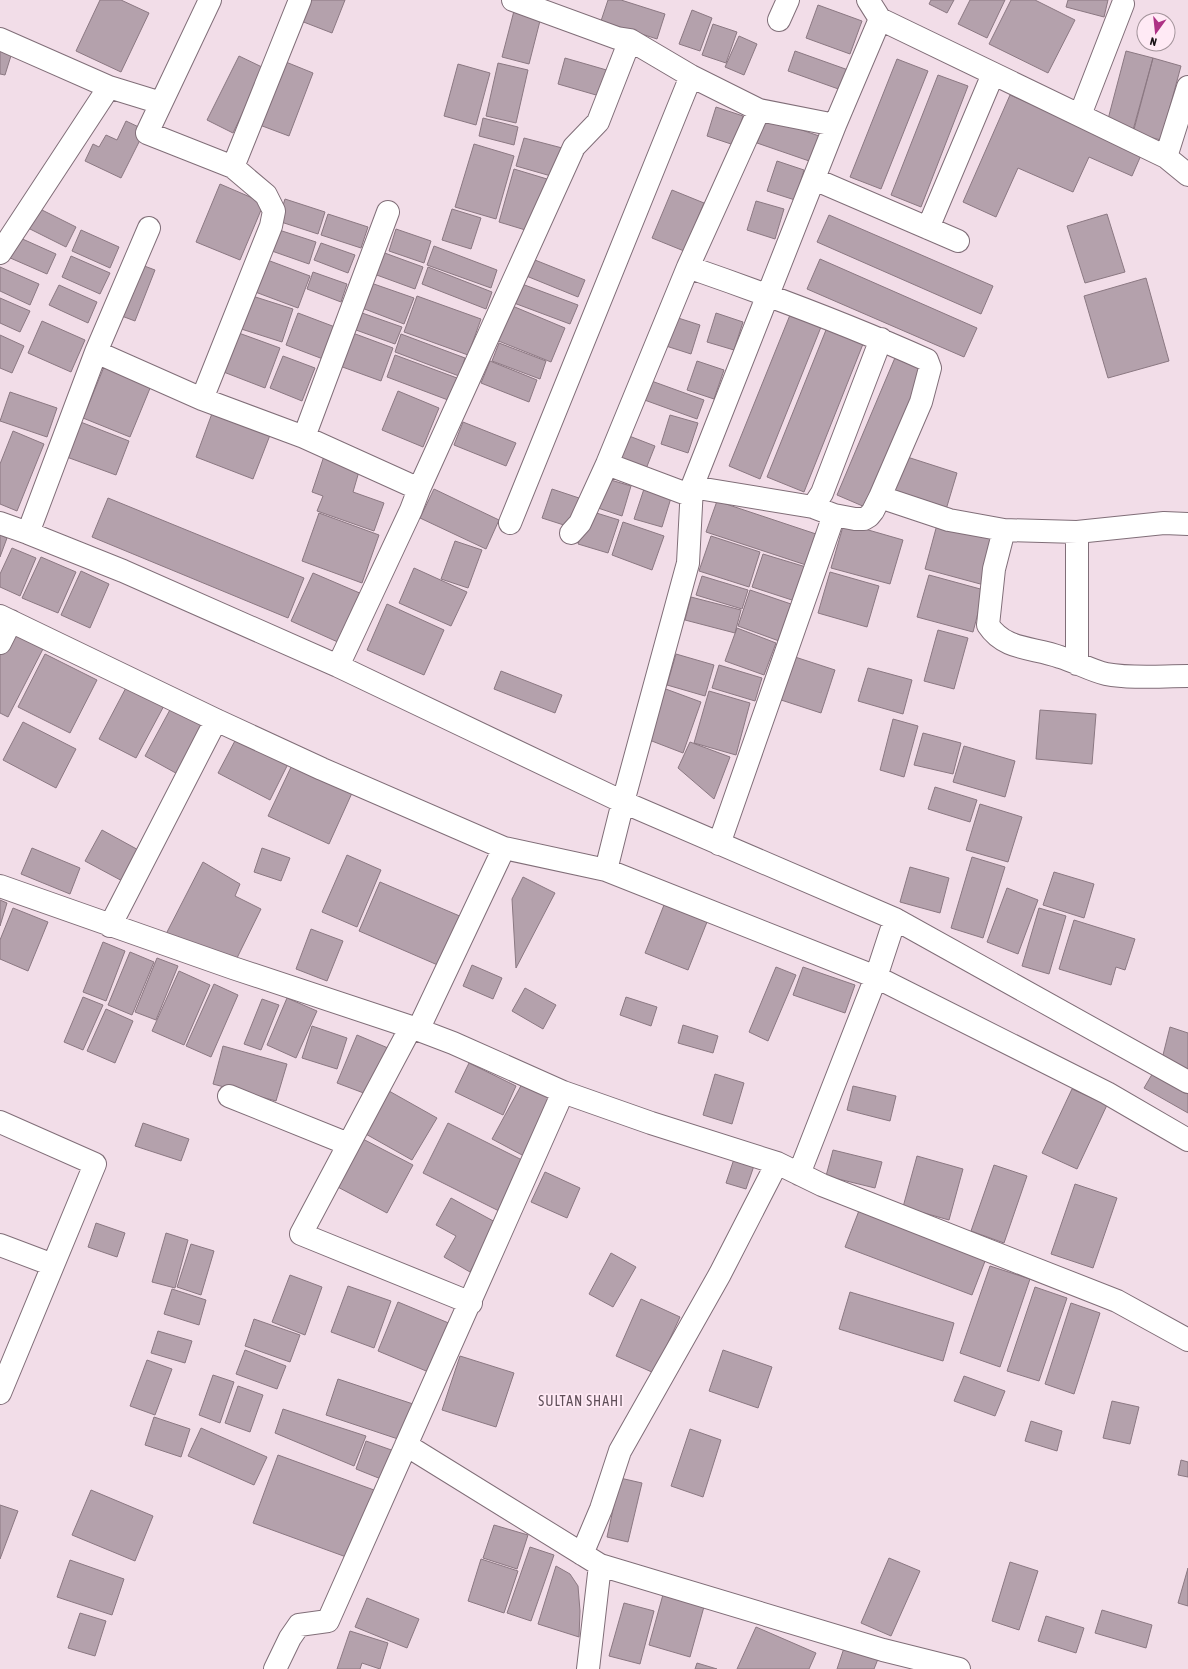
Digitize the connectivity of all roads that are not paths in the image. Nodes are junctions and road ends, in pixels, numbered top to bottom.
1 (210, 0) edge
2 (300, 0) edge
3 (513, 0) edge
4 (788, 0) edge
5 (868, 0) edge
6 (1123, 4) dead end
7 (880, 19) junction
8 (779, 20) dead end
9 (0, 39) edge
10 (630, 40) junction
11 (994, 74) junction
12 (691, 76) junction
13 (109, 87) junction
14 (1188, 87) edge
15 (161, 103) junction
16 (759, 110) junction
17 (1080, 116) junction
18 (836, 125) junction
19 (1166, 157) junction
20 (233, 167) junction
21 (1188, 175) edge
22 (814, 179) junction
23 (388, 212) dead end
24 (149, 228) dead end
25 (928, 228) junction
26 (958, 241) dead end
27 (0, 253) edge
28 (688, 267) junction
29 (768, 295) junction
30 (881, 339) junction
31 (96, 352) junction
32 (202, 399) junction
33 (304, 437) junction
34 (606, 464) junction
35 (420, 489) junction
36 (692, 492) junction
37 (880, 497) junction
38 (813, 508) junction
39 (834, 515) junction
40 (0, 523) edge
41 (510, 523) dead end
42 (1188, 524) edge
43 (1004, 530) junction
44 (1077, 532) junction
45 (28, 533) junction
46 (571, 533) dead end
47 (5, 619) edge
48 (0, 643) edge
49 (1078, 664) junction
50 (338, 666) junction
51 (1188, 676) edge
52 (216, 720) junction
53 (623, 802) junction
54 (719, 844) junction
55 (504, 848) junction
56 (606, 870) junction
57 (0, 886) edge
58 (895, 918) junction
59 (110, 926) junction
60 (876, 977) junction
61 (414, 1029) junction
62 (1188, 1082) edge
63 (563, 1092) junction
64 (229, 1096) dead end
65 (0, 1122) edge
66 (1188, 1140) edge
67 (348, 1144) junction
68 (778, 1163) junction
69 (799, 1174) junction
70 (0, 1245) edge
71 (53, 1265) junction
72 (471, 1303) junction
73 (1188, 1340) edge
74 (0, 1393) edge
75 (406, 1445) junction
76 (591, 1559) junction
77 (275, 1669) edge
78 (588, 1669) edge
79 (959, 1669) edge

1 - 15 street
2 - 20 street
3 - 10 street
4 - 8 street
5 - 7 street
6 - 17 street
7 - 11 street
7 - 18 street
9 - 13 street
10 - 12 street
10 - 35 street
11 - 17 street
11 - 25 street
12 - 16 street
12 - 41 street
13 - 15 street
13 - 27 street
14 - 19 street
15 - 20 street
16 - 18 street
16 - 28 street
17 - 19 street
18 - 22 street
19 - 21 street
20 - 32 street
22 - 25 street
22 - 29 street
23 - 33 street
24 - 31 street
25 - 26 street
28 - 29 street
28 - 34 street
29 - 30 street
29 - 36 street
30 - 37 street
30 - 38 street
31 - 32 street
31 - 45 street
32 - 33 street
33 - 35 street
34 - 36 street
34 - 46 street
35 - 50 street
36 - 38 street
36 - 53 street
37 - 39 street
37 - 43 street
38 - 39 street
39 - 54 street
40 - 45 street
42 - 44 street
43 - 44 street
43 - 49 street
44 - 49 street
45 - 50 street
47 - 48 street
47 - 52 street
49 - 51 street
50 - 53 street
52 - 55 street
52 - 59 street
53 - 54 street
53 - 56 street
54 - 58 street
55 - 56 street
55 - 61 street
56 - 60 street
57 - 59 street
58 - 60 street
58 - 62 street
59 - 61 street
60 - 66 street
60 - 69 street
61 - 63 street
61 - 67 street
63 - 68 street
63 - 72 street
64 - 67 street
65 - 71 street
67 - 72 street
68 - 69 street
68 - 76 street
69 - 73 street
70 - 71 street
71 - 74 street
72 - 75 street
75 - 76 street
75 - 77 street
76 - 78 street
76 - 79 street

